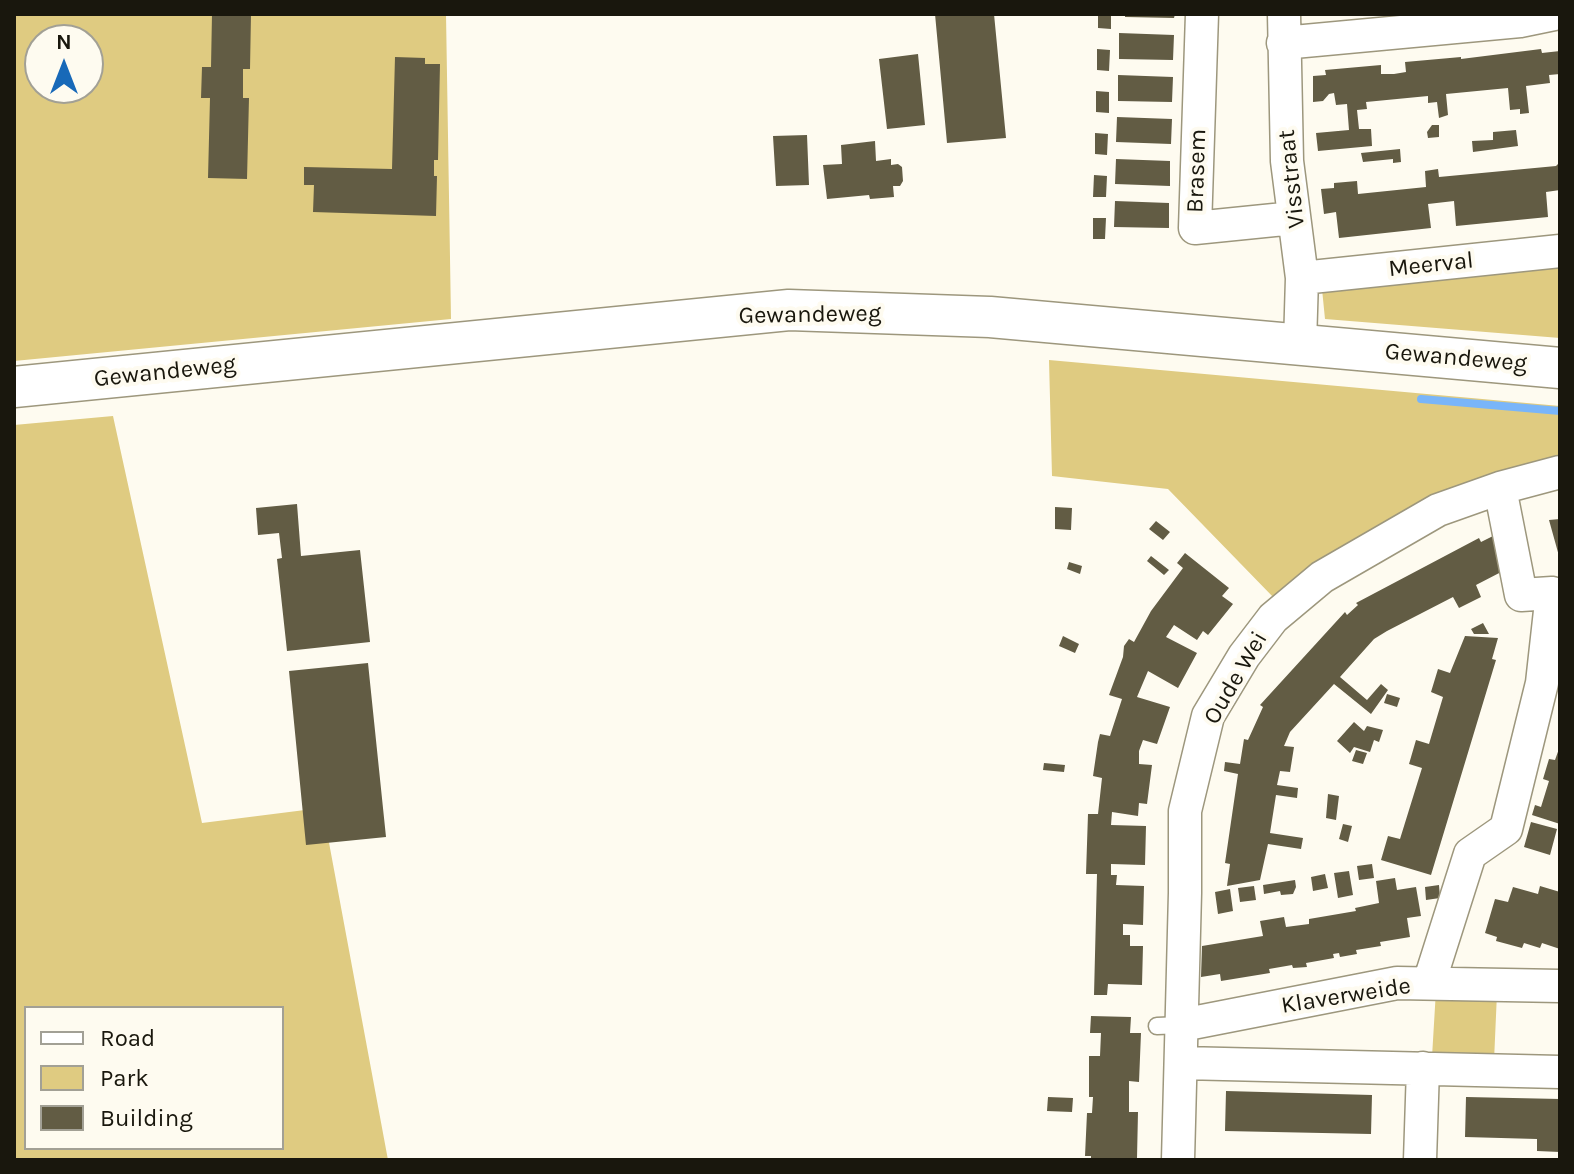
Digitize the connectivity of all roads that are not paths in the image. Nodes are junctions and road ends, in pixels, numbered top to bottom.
1 (1202, 14) edge
2 (1554, 14) edge
3 (1284, 29) edge
4 (1294, 218) junction
5 (1560, 251) edge
6 (1302, 278) junction
7 (1300, 344) junction
8 (1560, 368) edge
9 (14, 387) edge
10 (1560, 472) edge
11 (1500, 488) junction
12 (1429, 983) junction
13 (1560, 986) edge
14 (1170, 1026) junction
15 (1182, 1063) junction
16 (1423, 1068) junction
17 (1560, 1072) edge
18 (1178, 1160) edge
19 (1420, 1160) edge

1 - 4 street, Brasem
2 - 3 street
3 - 4 street, Visstraat
4 - 6 street, Visstraat
5 - 6 street, Meerval
6 - 7 street, Visstraat
7 - 8 street, Gewandeweg
7 - 9 street, Gewandeweg
10 - 11 street, Oude Wei
11 - 12 street
11 - 14 street, Oude Wei
12 - 13 street, Klaverweide
12 - 14 street, Klaverweide
14 - 15 street, Oude Wei
15 - 16 street
15 - 18 street, Oude Wei
16 - 17 street
16 - 19 street

